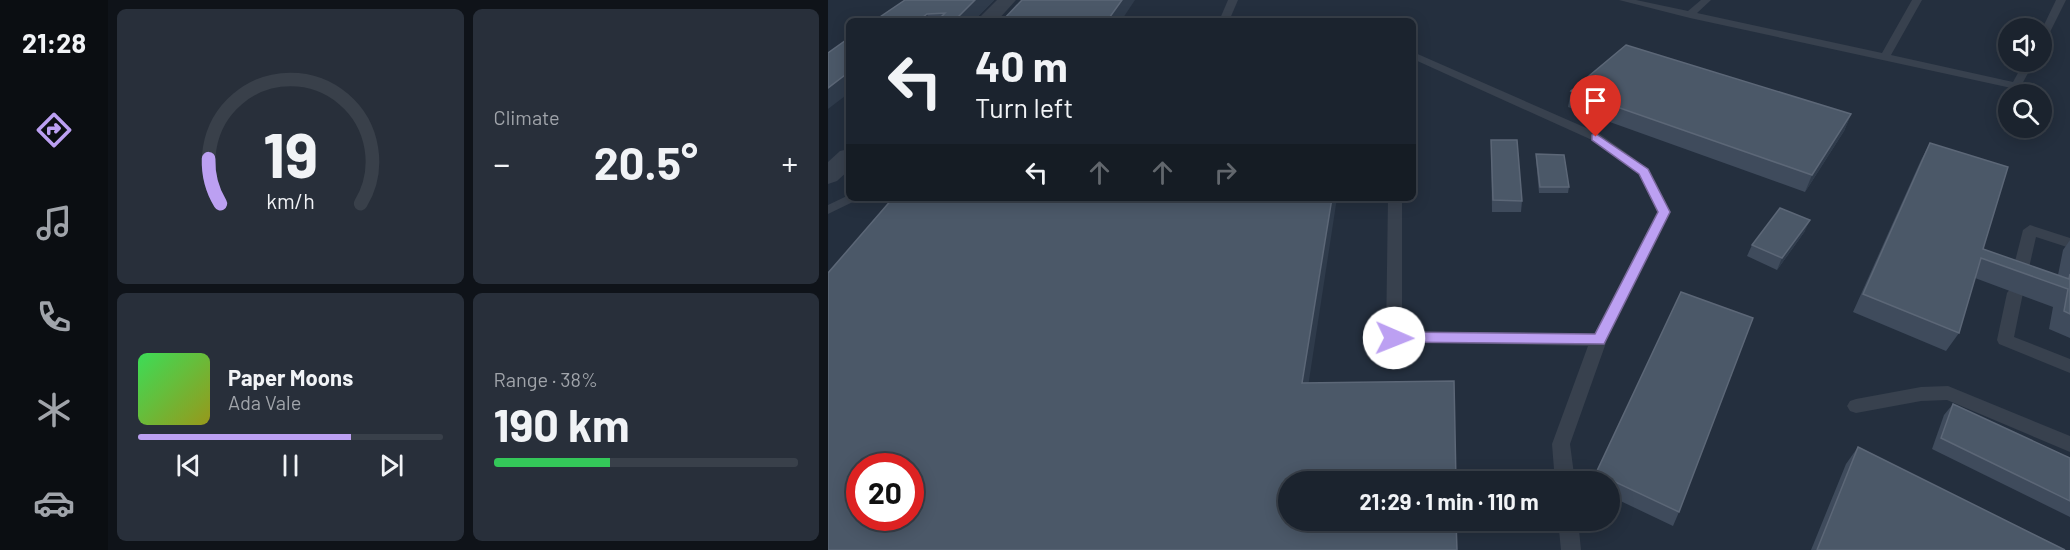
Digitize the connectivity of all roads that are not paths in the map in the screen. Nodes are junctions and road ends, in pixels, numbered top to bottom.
1 (1007, 0) edge
2 (1233, 0) edge
3 (1624, 0) edge
4 (1706, 0) edge
5 (1917, 0) edge
6 (2061, 0) edge
7 (1690, 15) junction
8 (989, 18) edge
9 (1225, 18) edge
10 (2052, 18) edge
11 (1416, 56) edge
12 (1885, 57) junction
13 (2024, 72) edge
14 (846, 159) edge
15 (828, 176) edge
16 (848, 201) edge
17 (1395, 201) edge
18 (828, 210) edge
19 (2070, 243) edge
20 (1599, 340) junction
21 (2070, 366) edge
22 (1856, 406) dead end
23 (2070, 444) edge
24 (1564, 471) edge
25 (1569, 531) edge
26 (1571, 550) edge

1 - 8 street
2 - 9 lane
3 - 7 lane
4 - 7 lane
5 - 12 lane
6 - 10 lane
7 - 12 lane
11 - 20 lane
12 - 13 lane
14 - 15 street
16 - 18 lane
17 - 20 lane
19 - 21 lane
20 - 24 lane
22 - 23 lane
25 - 26 lane

